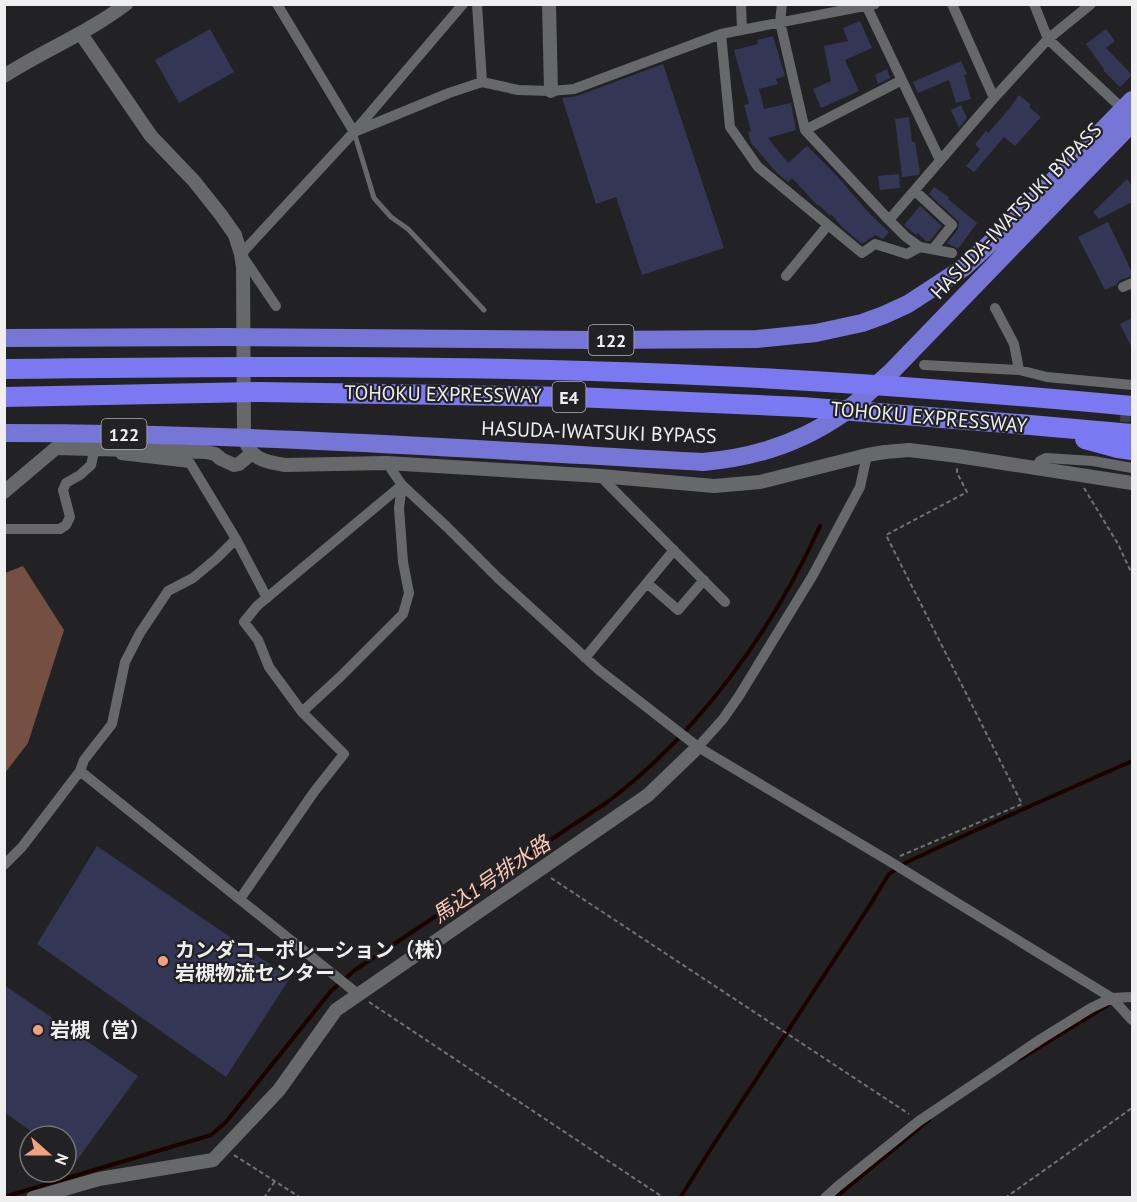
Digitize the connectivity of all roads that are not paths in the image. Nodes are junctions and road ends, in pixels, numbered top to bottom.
1 (126, 4) edge
2 (277, 4) edge
3 (463, 4) edge
4 (477, 4) edge
5 (549, 4) edge
6 (741, 4) edge
7 (782, 4) edge
8 (952, 4) edge
9 (1034, 4) edge
10 (1091, 4) edge
11 (871, 6) edge
12 (780, 22) junction
13 (742, 30) junction
14 (81, 34) junction
15 (721, 34) junction
16 (1048, 39) junction
17 (4, 76) edge
18 (902, 80) junction
19 (482, 82) junction
20 (551, 91) junction
21 (994, 98) junction
22 (1130, 114) edge
23 (805, 130) junction
24 (354, 132) junction
25 (940, 160) junction
26 (915, 190) junction
27 (890, 220) junction
28 (828, 225) junction
29 (920, 247) junction
30 (933, 249) junction
31 (952, 253) dead end
32 (241, 254) junction
33 (786, 276) dead end
34 (276, 306) dead end
35 (995, 308) dead end
36 (484, 310) dead end
37 (4, 338) edge
38 (924, 365) dead end
39 (4, 369) edge
40 (1018, 370) junction
41 (1129, 392) edge
42 (4, 397) edge
43 (1030, 425) junction
44 (4, 433) edge
45 (1132, 434) edge
46 (247, 437) junction
47 (94, 448) junction
48 (110, 448) junction
49 (1132, 450) edge
50 (867, 455) junction
51 (387, 463) junction
52 (1035, 468) junction
53 (1132, 468) edge
54 (600, 476) junction
55 (1132, 483) edge
56 (402, 485) junction
57 (4, 492) edge
58 (4, 530) edge
59 (236, 539) junction
60 (674, 550) junction
61 (704, 580) junction
62 (647, 583) junction
63 (267, 598) junction
64 (725, 602) dead end
65 (585, 657) junction
66 (302, 712) junction
67 (698, 747) junction
68 (80, 771) junction
69 (4, 865) edge
70 (240, 899) junction
71 (359, 995) junction
72 (1132, 997) edge
73 (1113, 998) junction
74 (1132, 1020) edge
75 (33, 1197) edge
76 (825, 1197) edge

1 - 14 street
2 - 24 street
3 - 24 street
4 - 19 street
5 - 20 street
6 - 13 street
7 - 12 street
8 - 21 street
9 - 16 street
10 - 16 street
11 - 12 street
11 - 18 street
12 - 13 street
12 - 23 street
13 - 15 street
14 - 17 street
14 - 32 street
15 - 20 street
15 - 28 street
16 - 21 street
16 - 22 street
18 - 23 street
18 - 25 street
19 - 20 street
19 - 24 street
21 - 25 street
22 - 37 highway, HASUDA-IWATSUKI BYPASS / 122
22 - 46 highway, HASUDA-IWATSUKI BYPASS / 122
23 - 27 street
24 - 32 street
24 - 36 lane
25 - 26 street
26 - 27 street
26 - 30 street
27 - 29 street
28 - 29 street
28 - 33 street
29 - 30 street
30 - 31 street
32 - 34 street
32 - 46 street
35 - 40 street
38 - 40 street
39 - 41 highway, TOHOKU EXPRESSWAY / E4
40 - 41 street
42 - 43 highway, TOHOKU EXPRESSWAY / E4
43 - 45 highway, TOHOKU EXPRESSWAY / E4
43 - 49 highway
44 - 46 highway, HASUDA-IWATSUKI BYPASS / 122
46 - 48 street
46 - 51 street
47 - 48 street
47 - 57 street
47 - 58 street
48 - 59 street
50 - 52 street
50 - 54 street
50 - 67 street
51 - 54 street
51 - 56 street
52 - 53 street
52 - 55 street
54 - 60 street
56 - 63 street
56 - 65 street
56 - 66 street
59 - 63 street
59 - 68 street
60 - 61 street
60 - 62 street
61 - 62 street
61 - 64 street
62 - 65 street
63 - 66 street
65 - 67 street
66 - 70 street
67 - 71 street
67 - 73 street
68 - 69 street
68 - 70 street
70 - 71 street
71 - 75 street
72 - 73 street
73 - 74 street
73 - 76 street

